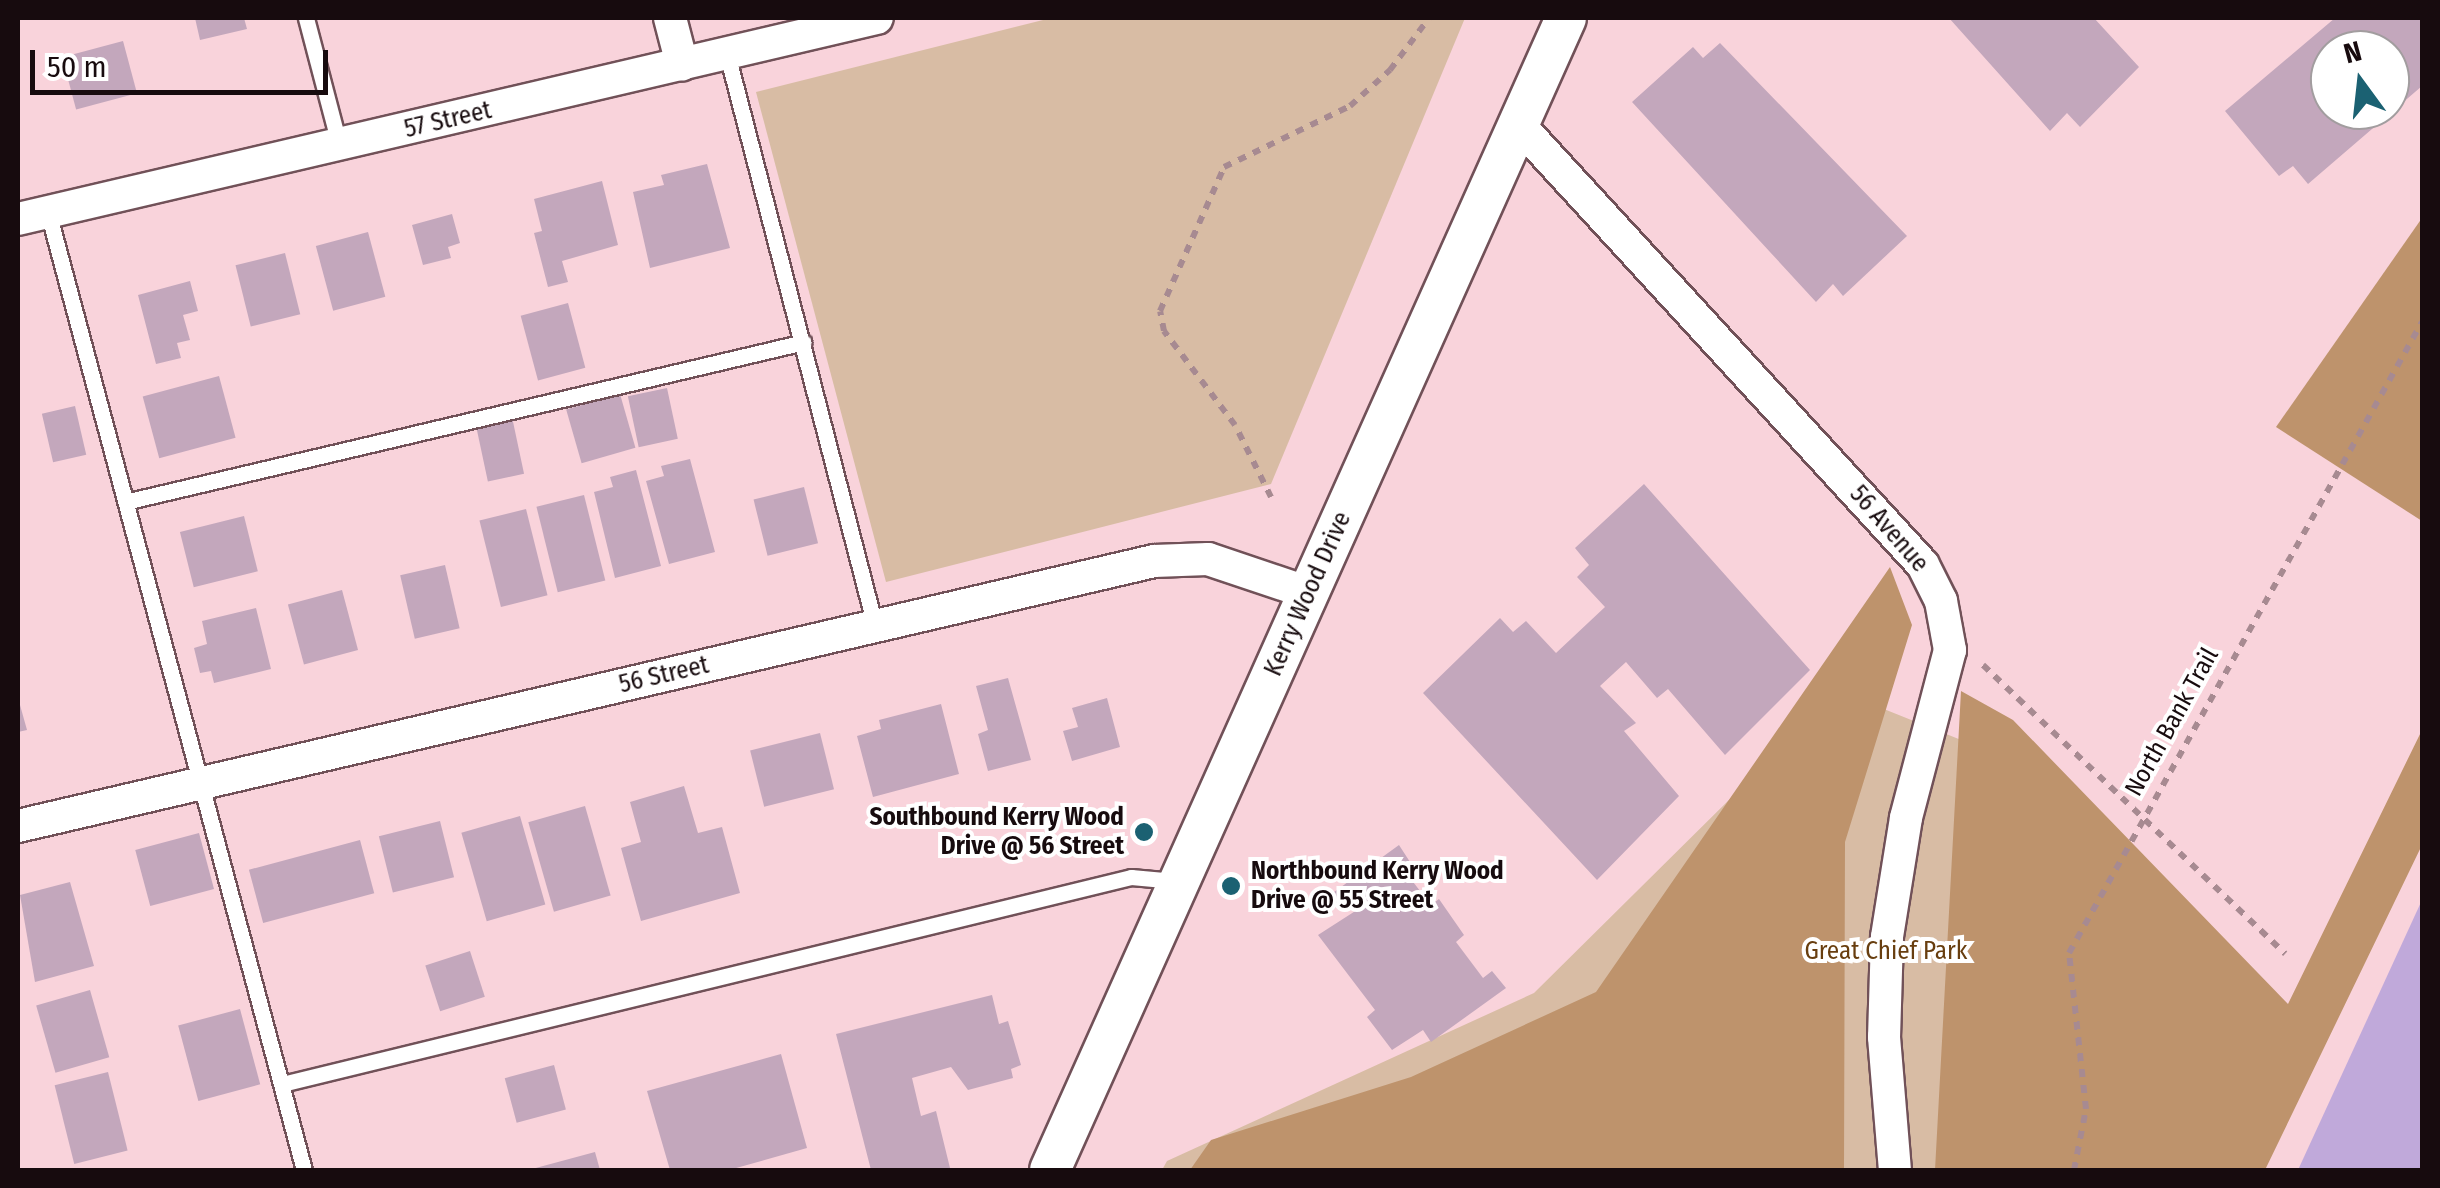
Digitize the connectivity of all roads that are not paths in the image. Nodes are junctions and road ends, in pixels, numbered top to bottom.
1 (306, 18) edge
2 (670, 18) edge
3 (877, 18) edge
4 (1566, 18) edge
5 (727, 54) junction
6 (682, 64) junction
7 (1519, 125) junction
8 (339, 145) junction
9 (33, 215) edge
10 (804, 342) junction
11 (128, 501) junction
12 (1309, 593) junction
13 (876, 626) junction
14 (200, 784) junction
15 (18, 826) edge
16 (1179, 881) junction
17 (282, 1084) junction
18 (304, 1170) edge
19 (1050, 1170) edge
20 (1895, 1170) edge

1 - 8 lane
2 - 6 street
3 - 5 street, 57 Street
4 - 7 street, Kerry Wood Drive
5 - 6 street, 57 Street
5 - 10 lane
6 - 8 street, 57 Street
7 - 12 street, Kerry Wood Drive
7 - 20 street, 56 Avenue
8 - 9 street, 57 Street
9 - 11 lane
10 - 11 lane
10 - 13 lane
11 - 14 lane
12 - 13 street, 56 Street
12 - 16 street, Kerry Wood Drive
13 - 14 street, 56 Street
14 - 15 street, 56 Street
14 - 17 lane
16 - 17 lane
16 - 19 street, Kerry Wood Drive
17 - 18 lane

